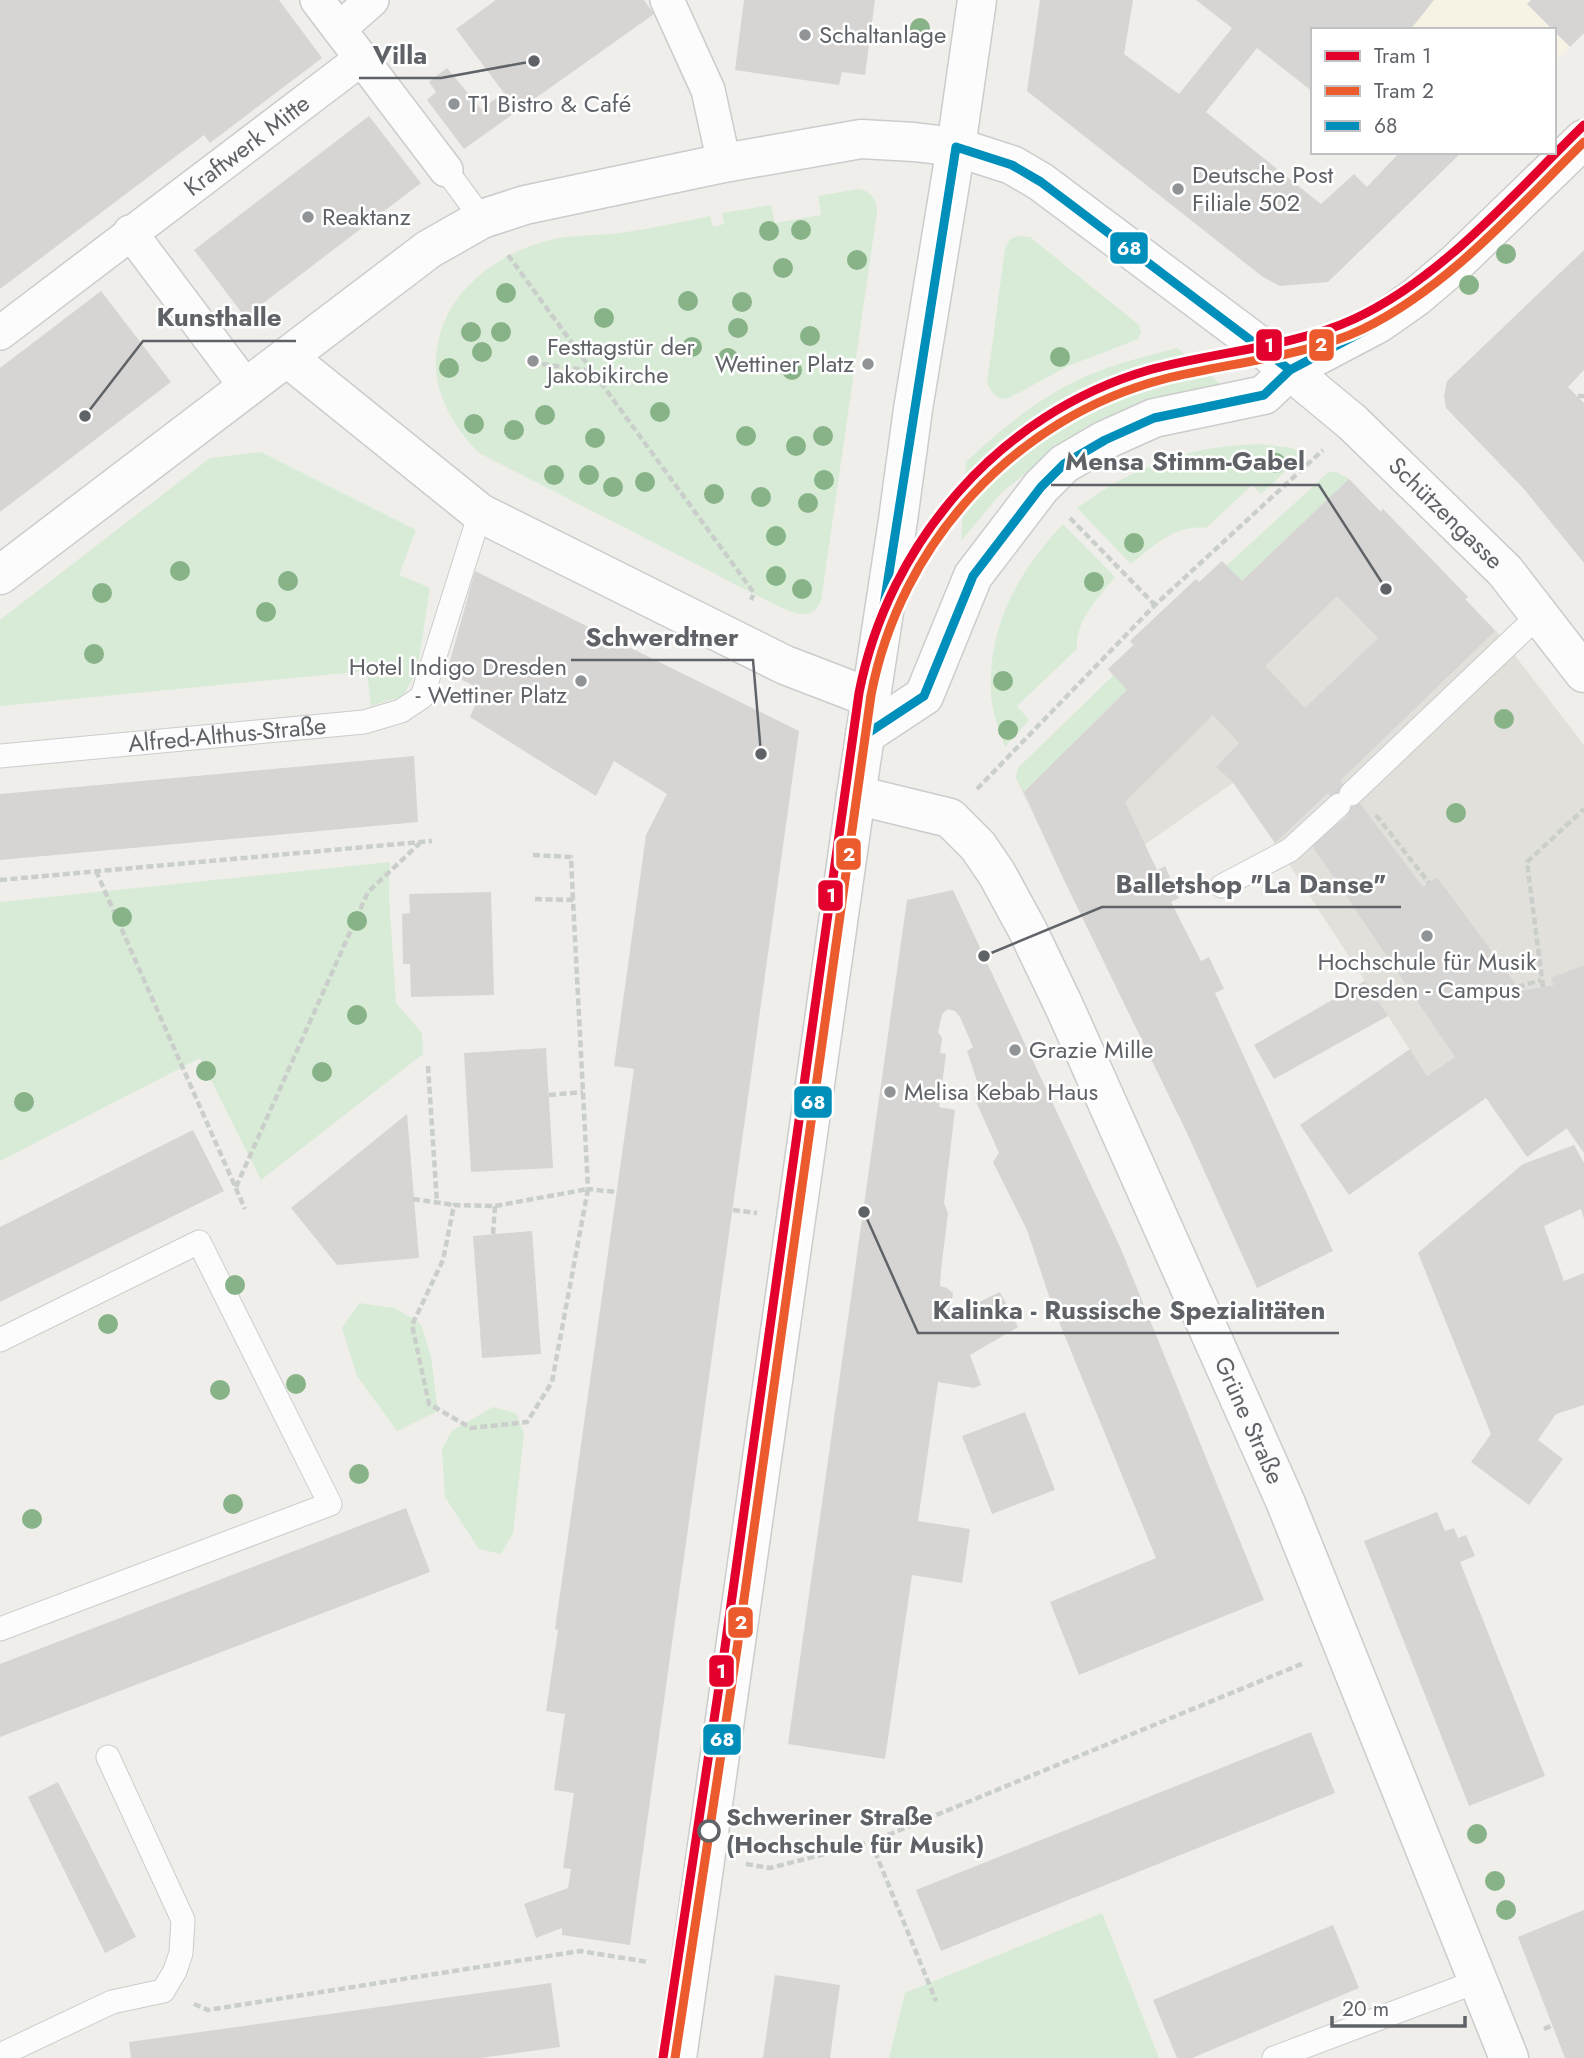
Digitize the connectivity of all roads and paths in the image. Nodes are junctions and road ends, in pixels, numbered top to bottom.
1 (317, 0) edge
2 (372, 0) edge
3 (667, 0) edge
4 (976, 0) edge
5 (339, 29) junction
6 (361, 59) junction
7 (1584, 139) edge
8 (956, 147) junction
9 (724, 163) junction
10 (446, 170) joint
11 (482, 219) junction
12 (130, 232) junction
13 (0, 333) edge
14 (288, 358) junction
15 (542, 364) dead end
16 (1290, 370) junction
17 (593, 372) junction
18 (247, 388) junction
19 (1352, 422) junction
20 (1041, 486) junction
21 (480, 513) junction
22 (0, 575) edge
23 (1155, 605) junction
24 (1539, 615) junction
25 (731, 638) junction
26 (1584, 673) edge
27 (871, 698) junction
28 (865, 735) junction
29 (0, 756) edge
30 (856, 795) junction
31 (1349, 796) junction
32 (1584, 809) edge
33 (950, 818) junction
34 (432, 841) dead end
35 (420, 843) junction
36 (533, 855) dead end
37 (96, 872) junction
38 (0, 880) edge
39 (1429, 883) dead end
40 (1222, 886) dead end
41 (534, 899) dead end
42 (573, 900) junction
43 (1541, 980) junction
44 (1518, 986) dead end
45 (1543, 987) dead end
46 (428, 1066) dead end
47 (583, 1092) junction
48 (549, 1095) dead end
49 (236, 1187) junction
50 (587, 1189) junction
51 (617, 1192) dead end
52 (413, 1199) dead end
53 (437, 1203) junction
54 (454, 1205) junction
55 (495, 1206) junction
56 (245, 1209) dead end
57 (492, 1234) dead end
58 (0, 1340) edge
59 (0, 1629) edge
60 (1343, 1647) junction
61 (108, 1757) dead end
62 (871, 1842) junction
63 (707, 1857) junction
64 (690, 1969) junction
65 (1478, 1981) junction
66 (163, 1991) junction
67 (936, 2001) dead end
68 (0, 2055) edge
69 (677, 2058) edge
70 (1274, 2058) edge
71 (1509, 2058) edge

1 - 5 street
2 - 5 street
3 - 9 street
4 - 8 street
5 - 6 street
6 - 10 street
6 - 12 street, Kraftwerk Mitte
7 - 16 street
8 - 9 street
8 - 16 street
8 - 27 street
9 - 11 street
10 - 11 lane
11 - 14 street
11 - 17 path
12 - 13 street, Kraftwerk Mitte
12 - 18 street
14 - 18 street
14 - 21 street
15 - 17 path
16 - 19 street, Schützengasse
16 - 20 street
17 - 25 path
18 - 22 street
19 - 23 path
19 - 24 street, Schützengasse
20 - 23 path
20 - 28 street
21 - 25 street
21 - 29 lane, Alfred-Althus-Straße
23 - 33 path
24 - 26 street, Schützengasse
24 - 31 lane
25 - 27 street
27 - 28 street
28 - 30 street
30 - 33 street
30 - 63 street
31 - 39 path
31 - 40 lane
32 - 43 path
33 - 60 street, Grüne Straße
34 - 35 path
35 - 37 path
35 - 49 path
36 - 42 path
37 - 38 path
37 - 49 path
41 - 42 path
42 - 47 path
43 - 44 path
43 - 45 path
46 - 53 path
47 - 48 path
47 - 50 path
49 - 56 path
50 - 51 path
50 - 54 path
50 - 55 path
52 - 53 path
53 - 54 path
54 - 55 path
55 - 57 path
58 - 59 lane
60 - 62 path
60 - 65 street, Grüne Straße
61 - 66 lane
62 - 63 path
62 - 67 path
63 - 64 street
64 - 66 path
64 - 69 street
65 - 70 lane
65 - 71 street, Grüne Straße
66 - 68 lane

